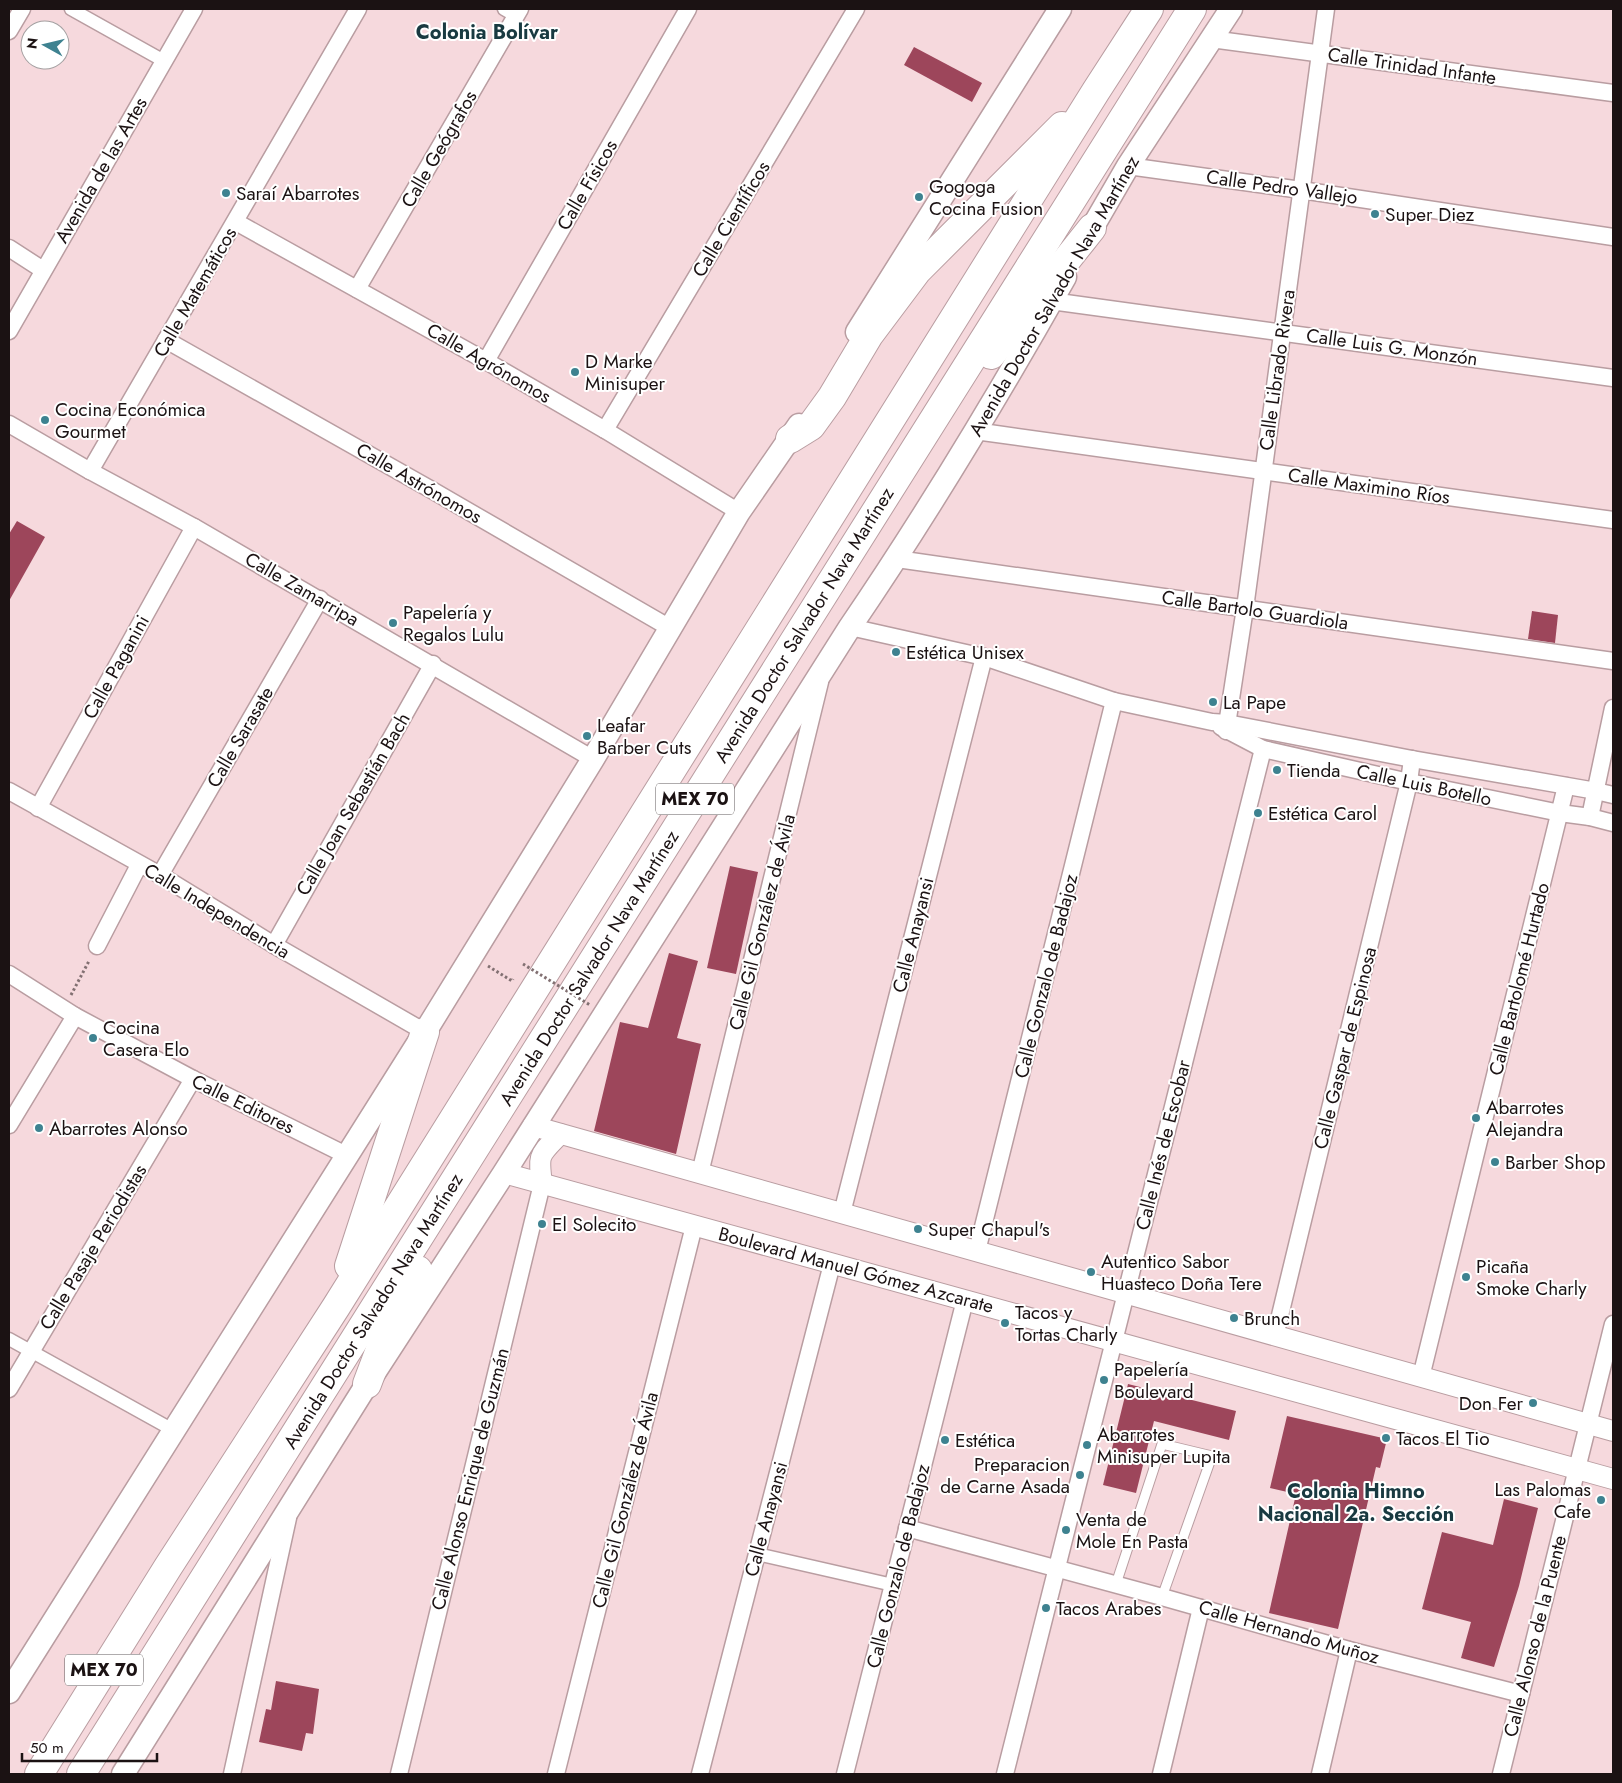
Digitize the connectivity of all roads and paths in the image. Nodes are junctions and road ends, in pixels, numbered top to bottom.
1 (22, 9) edge
2 (71, 9) edge
3 (194, 9) edge
4 (688, 9) edge
5 (856, 9) edge
6 (1060, 9) edge
7 (1150, 9) edge
8 (1192, 9) edge
9 (1231, 9) edge
10 (1326, 9) edge
11 (354, 10) edge
12 (514, 11) edge
13 (9, 31) edge
14 (1212, 39) junction
15 (1320, 53) junction
16 (164, 61) junction
17 (1096, 91) junction
18 (1613, 94) edge
19 (1128, 166) junction
20 (1301, 190) junction
21 (236, 222) junction
22 (1092, 228) junction
23 (1613, 237) edge
24 (9, 248) edge
25 (43, 270) junction
26 (357, 289) junction
27 (1051, 301) junction
28 (9, 330) edge
29 (1282, 332) junction
30 (166, 340) junction
31 (486, 360) junction
32 (1613, 378) edge
33 (944, 402) junction
34 (9, 424) edge
35 (605, 430) junction
36 (975, 431) junction
37 (790, 440) junction
38 (90, 471) junction
39 (1263, 471) junction
40 (738, 512) junction
41 (1613, 520) edge
42 (194, 526) junction
43 (896, 559) junction
44 (320, 599) junction
45 (1245, 608) junction
46 (850, 627) junction
47 (670, 628) junction
48 (984, 658) junction
49 (1613, 660) edge
50 (433, 664) junction
51 (823, 670) junction
52 (1114, 701) junction
53 (1613, 708) edge
54 (1222, 726) junction
55 (1263, 749) junction
56 (593, 759) junction
57 (1412, 759) junction
58 (1409, 782) junction
59 (1566, 786) junction
60 (9, 791) edge
61 (1596, 791) junction
62 (1613, 795) edge
63 (38, 808) junction
64 (1560, 813) junction
65 (1590, 817) junction
66 (1613, 823) edge
67 (139, 865) junction
68 (160, 876) junction
69 (274, 945) junction
70 (97, 946) joint
71 (472, 956) junction
72 (523, 964) dead end
73 (9, 974) edge
74 (512, 982) dead end
75 (590, 1005) dead end
76 (70, 1012) junction
77 (425, 1032) junction
78 (193, 1079) junction
79 (514, 1088) junction
80 (9, 1125) edge
81 (533, 1126) junction
82 (560, 1134) junction
83 (348, 1156) junction
84 (504, 1173) junction
85 (700, 1173) junction
86 (542, 1184) junction
87 (842, 1213) junction
88 (694, 1226) junction
89 (977, 1251) junction
90 (832, 1264) junction
91 (1126, 1294) junction
92 (965, 1300) junction
93 (336, 1307) junction
94 (1613, 1324) edge
95 (1275, 1336) junction
96 (9, 1339) edge
97 (1114, 1341) junction
98 (30, 1353) junction
99 (1421, 1377) junction
100 (367, 1384) junction
101 (9, 1389) edge
102 (1588, 1424) junction
103 (173, 1430) junction
104 (1613, 1431) edge
105 (1577, 1469) junction
106 (1613, 1479) edge
107 (290, 1507) junction
108 (907, 1528) junction
109 (757, 1554) junction
110 (1057, 1568) junction
111 (1116, 1584) junction
112 (893, 1585) junction
113 (1162, 1596) junction
114 (1201, 1608) junction
115 (1349, 1650) junction
116 (9, 1692) edge
117 (1521, 1694) junction
118 (156, 1722) junction
119 (40, 1774) edge
120 (81, 1774) edge
121 (108, 1774) edge
122 (124, 1774) edge
123 (232, 1774) edge
124 (399, 1774) edge
125 (556, 1774) edge
126 (700, 1774) edge
127 (845, 1774) edge
128 (1005, 1774) edge
129 (1161, 1774) edge
130 (1320, 1774) edge
131 (1501, 1774) edge

1 - 13 street
2 - 16 street
3 - 16 street, Avenida de las Artes
4 - 31 street, Calle Físicos
5 - 35 street, Calle Científicos
6 - 37 main road
7 - 17 highway, Avenida Doctor Salvador Nava Martínez / MEX 70
8 - 33 highway, Avenida Doctor Salvador Nava Martínez / MEX 70
9 - 14 main road, Avenida Doctor Salvador Nava Martínez
10 - 15 street, Calle Librado Rivera
11 - 21 street, Calle Matemáticos
12 - 26 street, Calle Geógrafos
14 - 15 street, Calle Trinidad Infante
14 - 19 main road, Avenida Doctor Salvador Nava Martínez
15 - 18 street, Calle Trinidad Infante
15 - 20 street, Calle Librado Rivera
16 - 25 street, Avenida de las Artes
17 - 37 highway
17 - 93 highway, Avenida Doctor Salvador Nava Martínez / MEX 70
19 - 20 street, Calle Pedro Vallejo
19 - 22 main road, Avenida Doctor Salvador Nava Martínez
20 - 23 street, Calle Pedro Vallejo
20 - 29 street, Calle Librado Rivera
21 - 26 street, Calle Agrónomos
21 - 30 street, Calle Matemáticos
22 - 27 main road, Avenida Doctor Salvador Nava Martínez
22 - 33 highway
24 - 25 street
25 - 28 street, Avenida de las Artes
26 - 31 street, Calle Agrónomos
27 - 29 street, Calle Luis G. Monzón
27 - 36 main road, Avenida Doctor Salvador Nava Martínez
29 - 32 street, Calle Luis G. Monzón
29 - 39 street, Calle Librado Rivera
30 - 38 street, Calle Matemáticos
30 - 47 street, Calle Astrónomos
31 - 35 street, Calle Agrónomos
33 - 79 highway, Avenida Doctor Salvador Nava Martínez / MEX 70
34 - 38 street, Calle Zamarripa
35 - 40 street, Calle Agrónomos
36 - 39 street, Calle Maximino Ríos
36 - 43 main road, Avenida Doctor Salvador Nava Martínez
37 - 40 main road
38 - 42 street, Calle Zamarripa
39 - 41 street, Calle Maximino Ríos
39 - 45 street, Calle Librado Rivera
40 - 47 main road
42 - 44 street, Calle Zamarripa
42 - 63 street, Calle Paganini
43 - 45 street, Calle Bartolo Guardiola
43 - 46 main road, Avenida Doctor Salvador Nava Martínez
44 - 50 street, Calle Zamarripa
44 - 68 street, Calle Sarasate
45 - 49 street, Calle Bartolo Guardiola
45 - 54 street, Calle Librado Rivera
46 - 48 street, Calle Luis Botello
46 - 51 main road, Avenida Doctor Salvador Nava Martínez
47 - 56 main road
48 - 52 street, Calle Luis Botello
48 - 87 street, Calle Anayansi
50 - 56 street, Calle Zamarripa
50 - 69 street, Calle Joan Sebastián Bach
51 - 81 main road, Avenida Doctor Salvador Nava Martínez
51 - 85 street, Calle Gil González de Ávila
52 - 54 street, Calle Luis Botello
52 - 89 street, Calle Gonzalo de Badajoz
53 - 61 street
54 - 55 street, Calle Luis Botello
54 - 57 street, Calle Luis Botello
55 - 58 street, Calle Luis Botello
55 - 91 street, Calle Inés de Escobar
56 - 71 main road
57 - 58 street, Calle Gaspar de Espinosa
57 - 59 street, Calle Luis Botello
58 - 64 street, Calle Luis Botello
58 - 95 street, Calle Gaspar de Espinosa
59 - 61 street, Calle Luis Botello
59 - 64 street, Calle Bartolomé Hurtado
60 - 63 street, Calle Independencia
61 - 62 street, Calle Luis Botello
61 - 65 street
63 - 67 street, Calle Independencia
64 - 65 street, Calle Luis Botello
64 - 99 street, Calle Bartolomé Hurtado
65 - 66 street, Calle Luis Botello
67 - 68 street, Calle Independencia
67 - 70 street
68 - 69 street, Calle Independencia
69 - 77 street, Calle Independencia
70 - 76 path
71 - 74 path
71 - 77 main road
72 - 75 path, bridge
73 - 76 street, Calle Editores
76 - 78 street, Calle Editores
76 - 80 street
77 - 83 main road
77 - 93 highway
78 - 83 street, Calle Editores
78 - 98 street, Calle Pasaje Periodistas
79 - 100 highway
79 - 120 highway, Avenida Doctor Salvador Nava Martínez / MEX 70
81 - 82 street
81 - 84 main road, Avenida Doctor Salvador Nava Martínez
82 - 85 street
82 - 86 street
83 - 103 main road
84 - 86 street, Boulevard Manuel Gómez Azcarate
84 - 100 main road, Avenida Doctor Salvador Nava Martínez
85 - 87 street
86 - 88 street, Boulevard Manuel Gómez Azcarate
86 - 124 street, Calle Alonso Enrique de Guzmán
87 - 89 street
88 - 90 street, Boulevard Manuel Gómez Azcarate
88 - 125 street, Calle Gil González de Ávila
89 - 91 street
90 - 92 street, Boulevard Manuel Gómez Azcarate
90 - 109 street, Calle Anayansi
91 - 95 street
91 - 97 street, Calle Inés de Escobar
92 - 97 street, Boulevard Manuel Gómez Azcarate
92 - 108 street, Calle Gonzalo de Badajoz
93 - 119 highway, Avenida Doctor Salvador Nava Martínez / MEX 70
94 - 102 street, Calle Alonso de la Puente
95 - 99 street
96 - 98 street
97 - 105 street, Boulevard Manuel Gómez Azcarate
97 - 110 street, Calle Inés de Escobar
98 - 101 street, Calle Pasaje Periodistas
98 - 103 street
99 - 102 street
100 - 107 main road, Avenida Doctor Salvador Nava Martínez
102 - 104 street
102 - 105 street, Calle Alonso de la Puente
103 - 116 main road
105 - 106 street, Boulevard Manuel Gómez Azcarate
105 - 117 street, Calle Alonso de la Puente
107 - 118 main road, Avenida Doctor Salvador Nava Martínez
107 - 123 street
108 - 110 street, Calle Hernando Muñoz
108 - 112 street, Calle Gonzalo de Badajoz
109 - 112 street
109 - 126 street, Calle Anayansi
110 - 111 street, Calle Hernando Muñoz
110 - 128 street, Calle Inés de Escobar
111 - 113 street, Calle Hernando Muñoz
111 - 113 lane
112 - 127 street, Calle Gonzalo de Badajoz
113 - 114 street, Calle Hernando Muñoz
114 - 115 street, Calle Hernando Muñoz
114 - 129 street
115 - 117 street, Calle Hernando Muñoz
115 - 130 street
117 - 131 street, Calle Alonso de la Puente
118 - 121 main road
118 - 122 main road, Avenida Doctor Salvador Nava Martínez

